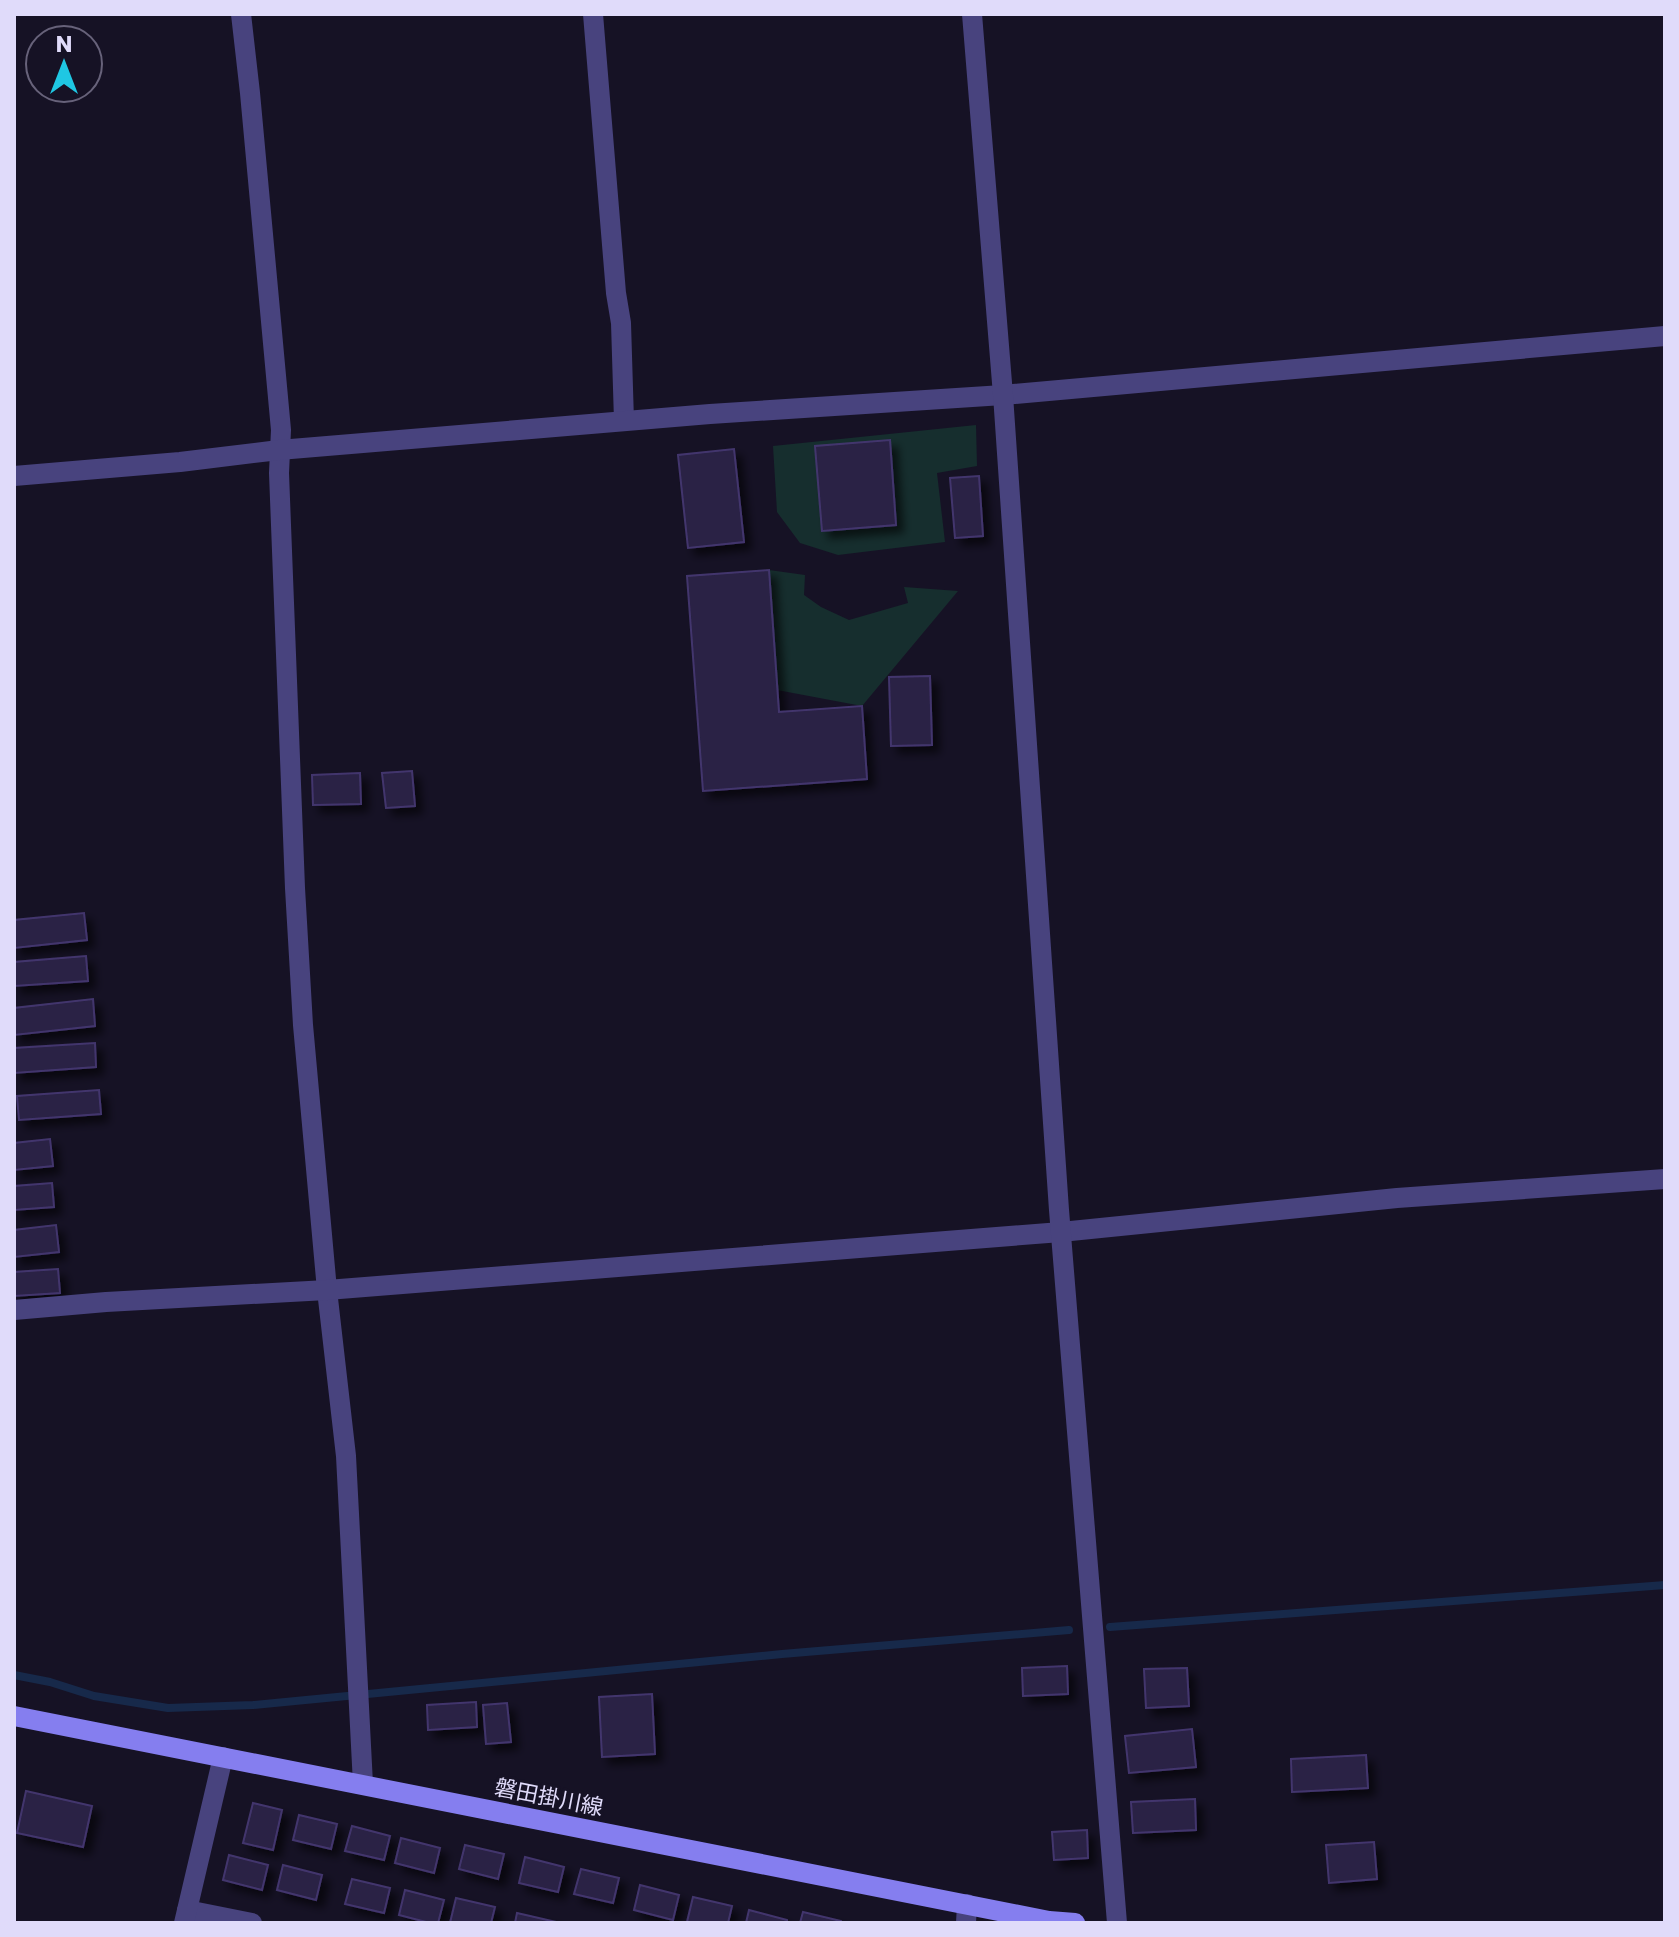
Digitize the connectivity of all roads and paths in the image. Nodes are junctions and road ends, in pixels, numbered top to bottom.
1 (241, 14) edge
2 (593, 14) edge
3 (972, 14) edge
4 (1665, 336) edge
5 (1003, 395) junction
6 (624, 421) junction
7 (279, 450) junction
8 (14, 476) edge
9 (1665, 1179) edge
10 (1061, 1232) junction
11 (327, 1290) junction
12 (14, 1310) edge
13 (14, 1716) edge
14 (223, 1757) junction
15 (363, 1784) junction
16 (966, 1914) edge
17 (186, 1916) edge
18 (252, 1923) edge
19 (1075, 1923) edge
20 (1117, 1923) edge

1 - 7 street
2 - 6 street
3 - 5 street
4 - 5 street
5 - 6 street
5 - 10 street
6 - 7 street
7 - 8 street
7 - 11 street
9 - 10 street
10 - 11 street
10 - 20 street
11 - 12 street
11 - 15 street
13 - 14 main road, 磐田掛川線
14 - 15 main road, 磐田掛川線
14 - 17 street
15 - 16 main road, 磐田掛川線
16 - 19 main road, 磐田掛川線
17 - 18 street

